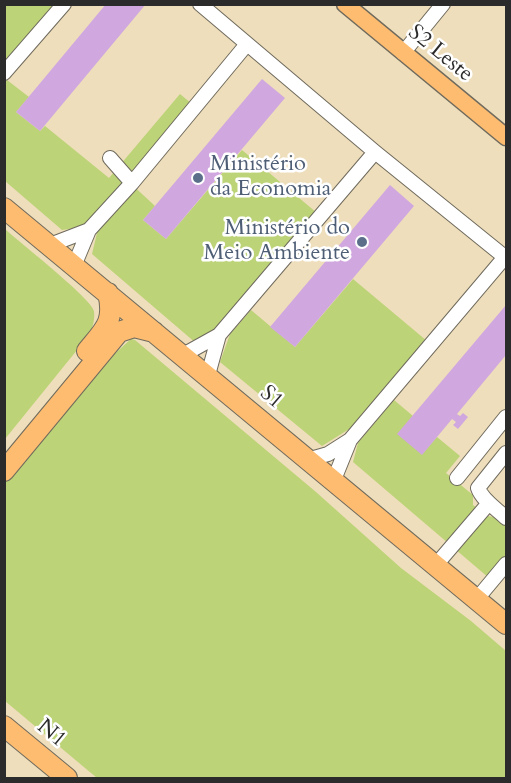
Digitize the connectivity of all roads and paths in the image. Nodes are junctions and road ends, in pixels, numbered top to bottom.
1 (64, 4) edge
2 (200, 4) edge
3 (345, 4) edge
4 (443, 4) edge
5 (247, 44) junction
6 (403, 53) junction
7 (4, 73) edge
8 (507, 137) edge
9 (375, 152) junction
10 (110, 158) dead end
11 (132, 183) junction
12 (4, 208) edge
13 (89, 230) junction
14 (50, 245) junction
15 (506, 258) edge
16 (74, 266) junction
17 (108, 293) junction
18 (154, 333) junction
19 (219, 335) junction
20 (183, 355) junction
21 (207, 375) junction
22 (507, 417) edge
23 (350, 440) junction
24 (4, 449) edge
25 (507, 453) edge
26 (307, 460) junction
27 (4, 471) edge
28 (457, 478) dead end
29 (333, 482) junction
30 (489, 503) junction
31 (507, 518) edge
32 (507, 564) edge
33 (435, 566) junction
34 (476, 600) junction
35 (507, 624) edge
36 (4, 726) edge
37 (49, 772) edge
38 (67, 778) edge

1 - 7 street
2 - 5 street
3 - 6 main road, S2 Leste
4 - 6 street
5 - 9 street
5 - 11 street
6 - 8 main road, S2 Leste
9 - 15 street
9 - 19 street
10 - 11 street
11 - 13 street
12 - 14 highway, S1
13 - 14 street
13 - 16 street
14 - 16 highway, S1
15 - 23 street
16 - 17 highway, S1
17 - 18 highway, S1
17 - 24 highway
18 - 20 highway, S1
18 - 27 highway
19 - 20 street
19 - 21 street
20 - 21 highway, S1
21 - 26 highway, S1
22 - 28 street
23 - 26 street
23 - 29 street
25 - 30 street
26 - 29 highway, S1
29 - 33 highway, S1
30 - 31 street
30 - 33 street
32 - 34 street
33 - 34 highway, S1
34 - 35 highway, S1
36 - 37 highway, N1
37 - 38 highway, N1

